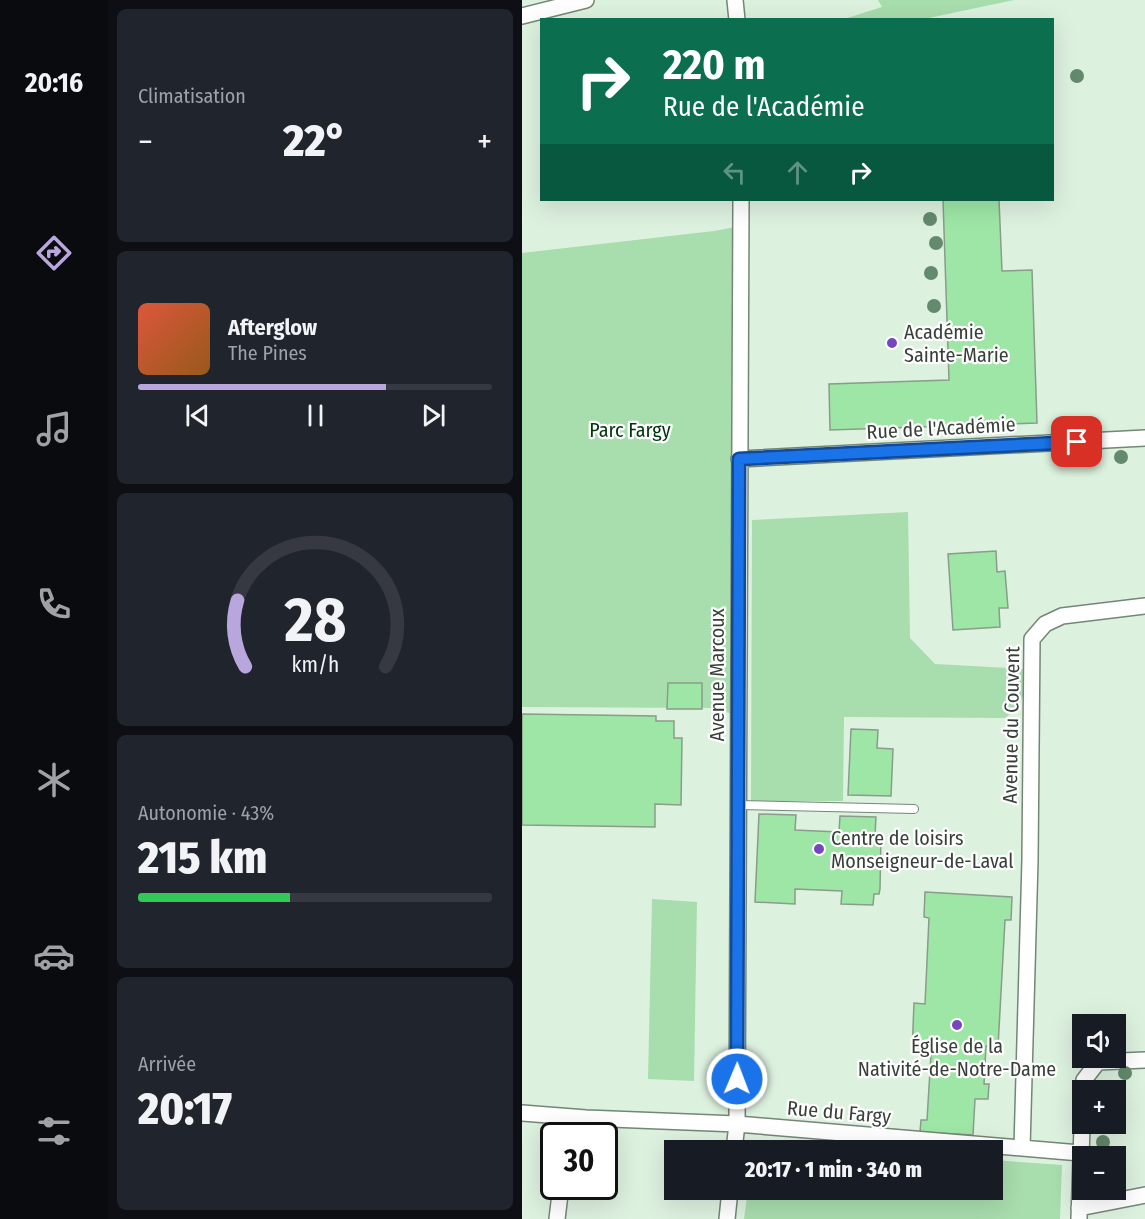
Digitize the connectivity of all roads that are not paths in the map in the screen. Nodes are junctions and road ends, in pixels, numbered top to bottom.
1 (586, 0) edge
2 (735, 0) edge
3 (522, 16) edge
4 (736, 18) edge
5 (741, 201) edge
6 (1145, 438) edge
7 (739, 459) junction
8 (1145, 606) edge
9 (737, 806) junction
10 (914, 809) dead end
11 (1145, 1060) edge
12 (1084, 1080) edge
13 (522, 1113) edge
14 (570, 1117) junction
15 (569, 1122) edge
16 (737, 1124) junction
17 (735, 1140) edge
18 (1022, 1148) junction
19 (1072, 1152) edge
20 (1145, 1195) edge
21 (559, 1200) edge
22 (729, 1200) edge
23 (1079, 1214) edge
24 (557, 1219) edge
25 (727, 1219) edge

1 - 3 street
2 - 4 street
5 - 7 street, Avenue Marcoux
6 - 7 street, Rue de l'Académie
7 - 9 street, Avenue Marcoux
8 - 18 street, Avenue du Couvent
9 - 10 lane
9 - 16 street, Avenue Marcoux
11 - 12 street
13 - 14 street, Rue du Fargy
14 - 15 street
14 - 16 street, Rue du Fargy
16 - 17 street, Avenue Marcoux
16 - 18 street, Rue du Fargy
18 - 19 street, Rue du Fargy
20 - 23 street
21 - 24 street
22 - 25 street

